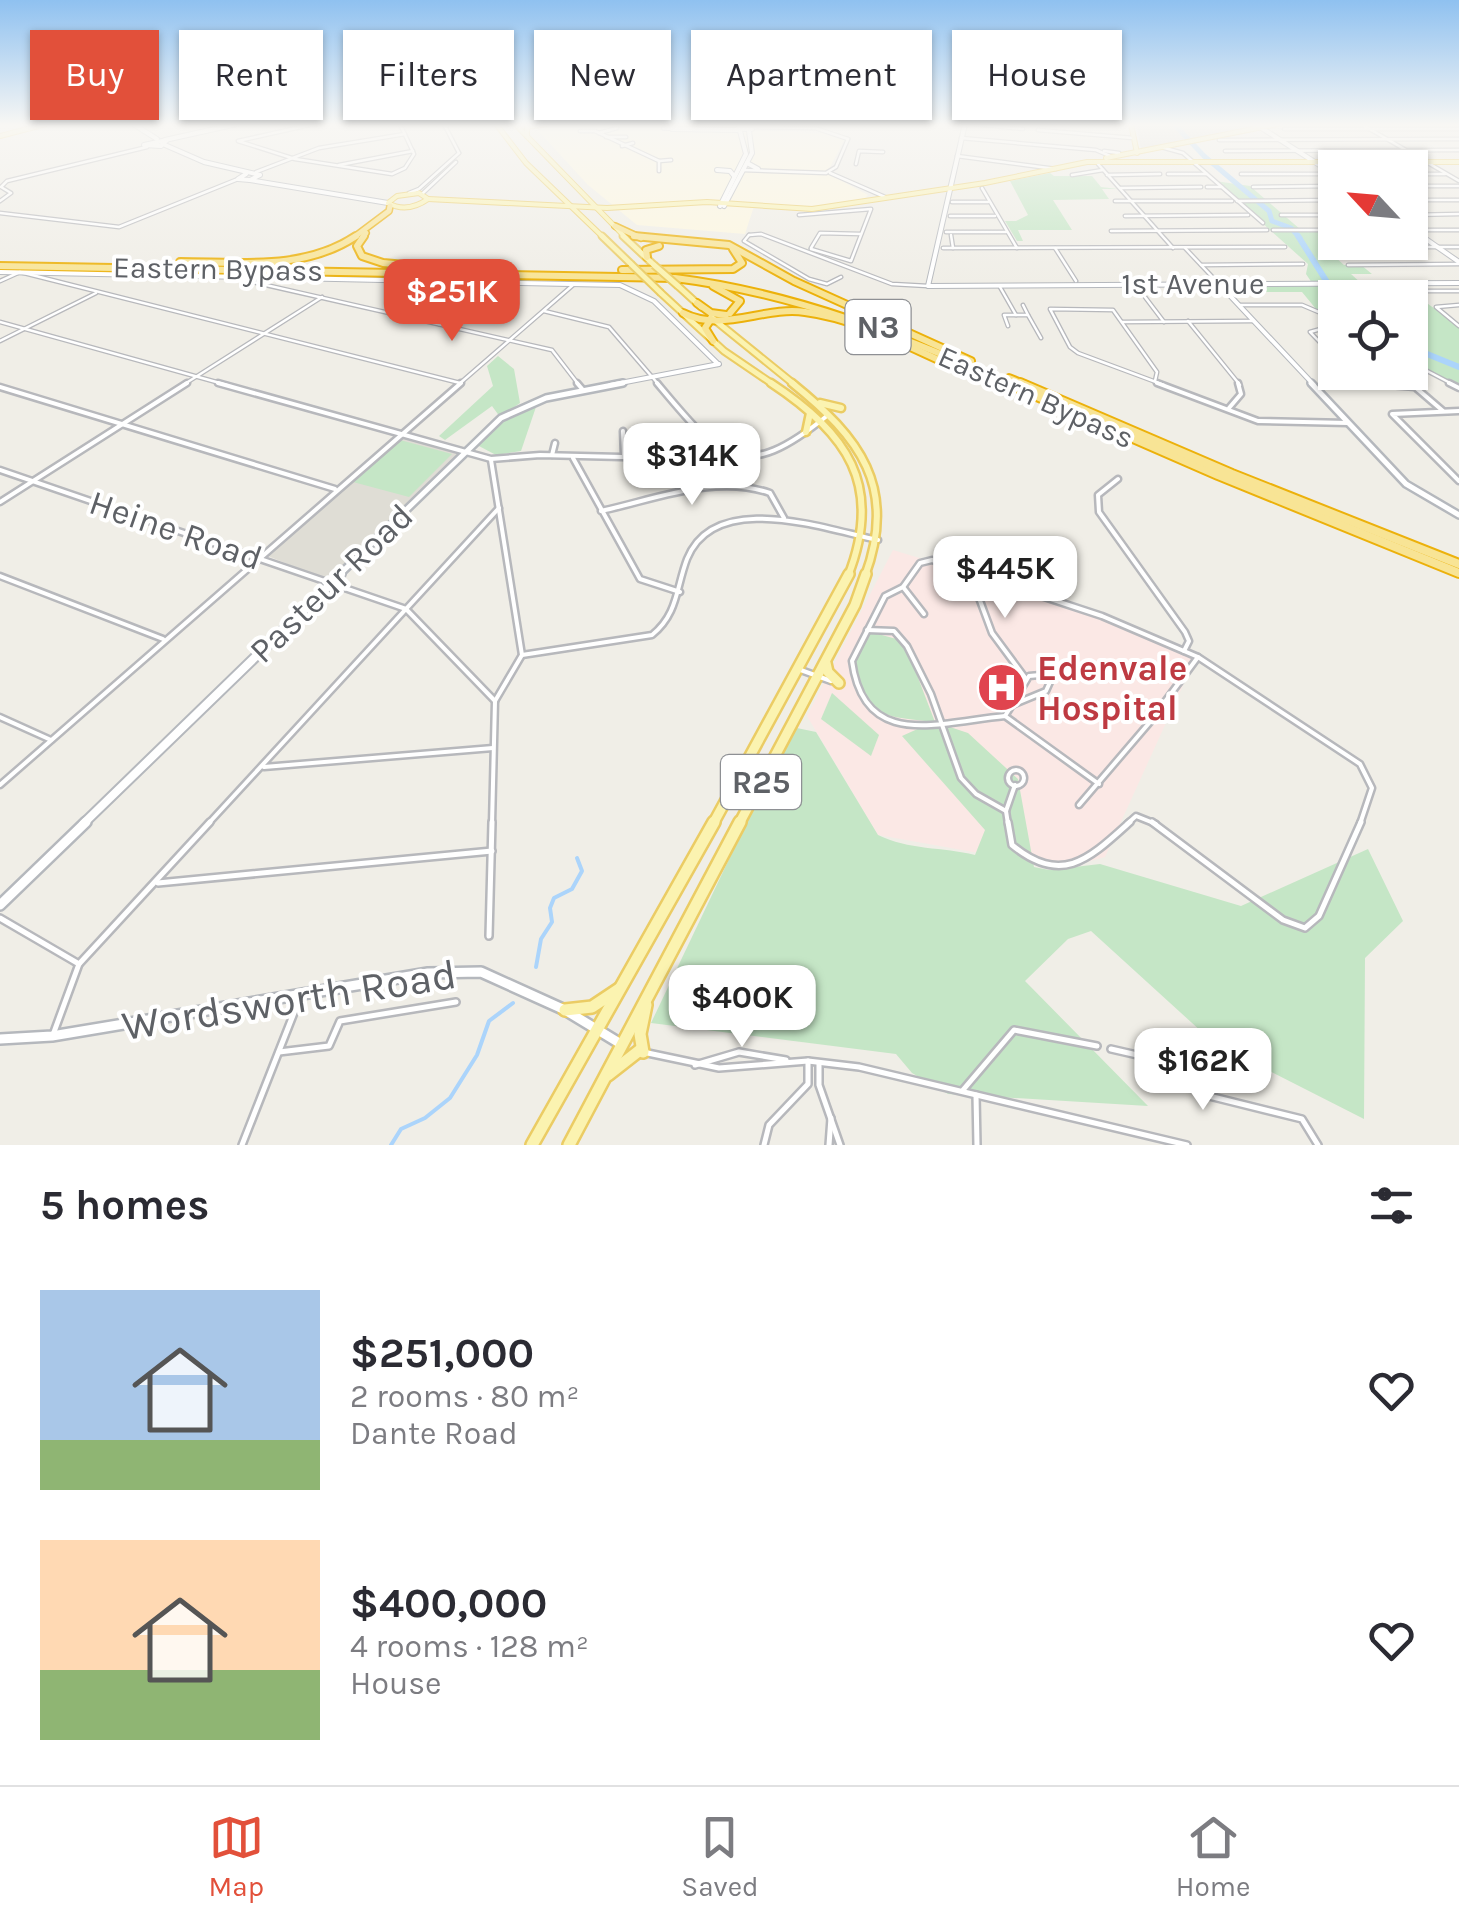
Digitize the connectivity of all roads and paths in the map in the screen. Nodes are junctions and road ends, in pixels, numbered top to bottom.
1 (21, 177) edge
2 (253, 177) edge
3 (269, 177) edge
4 (432, 177) edge
5 (440, 177) edge
6 (541, 177) edge
7 (565, 177) edge
8 (736, 177) edge
9 (839, 177) edge
10 (840, 177) edge
11 (953, 177) edge
12 (1018, 177) edge
13 (1109, 177) edge
14 (1211, 177) edge
15 (238, 178) joint
16 (248, 180) junction
17 (546, 183) junction
18 (1459, 184) edge
19 (983, 185) junction
20 (1428, 185) edge
21 (1318, 186) edge
22 (1200, 187) dead end
23 (1207, 187) dead end
24 (1222, 187) junction
25 (1253, 187) dead end
26 (1118, 188) junction
27 (936, 192) junction
28 (950, 193) junction
29 (406, 194) junction
30 (422, 194) junction
31 (397, 196) junction
32 (895, 198) junction
33 (1235, 200) junction
34 (1318, 200) edge
35 (1428, 200) edge
36 (1459, 200) edge
37 (0, 201) edge
38 (1131, 201) junction
39 (188, 202) junction
40 (425, 202) junction
41 (868, 202) junction
42 (990, 202) junction
43 (1115, 202) dead end
44 (518, 203) junction
45 (721, 204) junction
46 (859, 204) junction
47 (389, 205) junction
48 (569, 205) junction
49 (546, 206) junction
50 (406, 208) junction
51 (622, 208) junction
52 (596, 209) junction
53 (0, 212) edge
54 (1459, 214) edge
55 (799, 215) dead end
56 (1248, 215) dead end
57 (1281, 215) dead end
58 (1318, 215) edge
59 (1428, 215) edge
60 (950, 216) dead end
61 (998, 216) junction
62 (1125, 216) dead end
63 (1144, 216) junction
64 (581, 218) junction
65 (607, 218) junction
66 (1262, 223) dead end
67 (615, 226) junction
68 (1428, 229) edge
69 (1110, 230) dead end
70 (1267, 230) dead end
71 (1272, 230) dead end
72 (1318, 230) edge
73 (1459, 230) edge
74 (1158, 231) junction
75 (946, 232) dead end
76 (1008, 232) junction
77 (861, 234) junction
78 (951, 235) dead end
79 (1428, 241) edge
80 (1285, 246) dead end
81 (1459, 246) edge
82 (1428, 247) edge
83 (1437, 247) junction
84 (942, 248) dead end
85 (953, 248) junction
86 (1017, 248) junction
87 (1054, 248) junction
88 (1173, 248) junction
89 (1185, 248) junction
90 (810, 251) junction
91 (647, 257) junction
92 (147, 263) junction
93 (630, 263) junction
94 (1459, 263) edge
95 (1303, 264) dead end
96 (1201, 265) junction
97 (1348, 265) dead end
98 (0, 266) edge
99 (450, 269) junction
100 (479, 269) junction
101 (20, 272) junction
102 (611, 276) junction
103 (232, 277) junction
104 (841, 277) dead end
105 (1076, 281) dead end
106 (0, 282) edge
107 (494, 282) junction
108 (1439, 283) junction
109 (1459, 283) edge
110 (575, 284) junction
111 (1219, 284) junction
112 (999, 285) junction
113 (928, 286) junction
114 (1428, 291) edge
115 (1449, 291) junction
116 (1459, 291) edge
117 (96, 293) junction
118 (1144, 297) dead end
119 (322, 298) junction
120 (697, 303) junction
121 (1023, 304) dead end
122 (1239, 305) junction
123 (1459, 305) edge
124 (544, 311) junction
125 (683, 313) junction
126 (1318, 313) edge
127 (1016, 314) junction
128 (726, 315) junction
129 (737, 315) junction
130 (1028, 315) junction
131 (712, 321) junction
132 (0, 322) edge
133 (1122, 322) junction
134 (1164, 322) junction
135 (1188, 322) junction
136 (1254, 322) junction
137 (439, 324) junction
138 (1008, 326) dead end
139 (1459, 326) edge
140 (24, 328) junction
141 (727, 332) junction
142 (264, 334) junction
143 (1041, 338) dead end
144 (510, 340) junction
145 (0, 341) edge
146 (713, 342) junction
147 (975, 363) junction
148 (1428, 372) edge
149 (198, 376) junction
150 (652, 377) junction
151 (1154, 382) junction
152 (461, 383) junction
153 (0, 387) edge
154 (1459, 388) edge
155 (583, 390) junction
156 (1419, 390) edge
157 (812, 405) junction
158 (1228, 409) junction
159 (1443, 411) junction
160 (1459, 411) edge
161 (831, 414) junction
162 (1348, 423) junction
163 (122, 424) junction
164 (622, 431) dead end
165 (405, 432) junction
166 (806, 432) junction
167 (1128, 437) junction
168 (555, 443) dead end
169 (468, 450) junction
170 (552, 456) junction
171 (572, 456) junction
172 (624, 457) junction
173 (662, 458) dead end
174 (490, 459) junction
175 (0, 470) edge
176 (1118, 479) dead end
177 (33, 481) junction
178 (1459, 481) edge
179 (338, 490) junction
180 (0, 502) edge
181 (498, 508) junction
182 (601, 512) junction
183 (1459, 515) edge
184 (784, 518) junction
185 (862, 538) junction
186 (878, 540) junction
187 (260, 558) junction
188 (1459, 564) edge
189 (969, 571) junction
190 (1459, 573) edge
191 (0, 576) edge
192 (331, 583) junction
193 (902, 587) junction
194 (680, 592) junction
195 (406, 609) junction
196 (924, 614) dead end
197 (867, 630) junction
198 (166, 640) junction
199 (1184, 651) junction
200 (522, 654) junction
201 (1198, 657) junction
202 (826, 658) junction
203 (798, 669) junction
204 (818, 676) junction
205 (1026, 679) junction
206 (839, 683) junction
207 (857, 684) junction
208 (495, 701) junction
209 (1010, 706) junction
210 (1006, 716) junction
211 (0, 717) edge
212 (943, 722) junction
213 (51, 740) junction
214 (494, 748) junction
215 (262, 767) junction
216 (1099, 784) junction
217 (0, 785) edge
218 (1015, 786) dead end
219 (1079, 805) dead end
220 (1006, 812) junction
221 (492, 851) junction
222 (157, 883) junction
223 (0, 904) edge
224 (0, 918) edge
225 (489, 936) dead end
226 (79, 964) junction
227 (625, 984) junction
228 (649, 991) junction
229 (301, 996) junction
230 (456, 1002) dead end
231 (565, 1010) junction
232 (600, 1031) junction
233 (52, 1036) junction
234 (3, 1040) edge
235 (621, 1044) junction
236 (1097, 1046) dead end
237 (1110, 1049) dead end
238 (642, 1051) junction
239 (279, 1052) junction
240 (790, 1062) junction
241 (808, 1062) junction
242 (819, 1062) junction
243 (695, 1065) junction
244 (604, 1079) junction
245 (808, 1084) junction
246 (819, 1085) junction
247 (963, 1090) junction
248 (976, 1093) junction
249 (831, 1114) junction
250 (242, 1145) edge
251 (532, 1145) edge
252 (569, 1145) edge
253 (764, 1145) edge
254 (830, 1145) edge
255 (840, 1145) edge
256 (977, 1145) edge
257 (1187, 1145) edge
258 (1318, 1145) edge

1 - 37 street
2 - 16 street
3 - 31 street
4 - 29 street
5 - 30 street
6 - 17 main road, R25
7 - 52 main road, R25
8 - 45 street
9 - 41 street
10 - 32 street
11 - 28 street
12 - 19 main road
13 - 26 street
14 - 24 street
15 - 16 street
15 - 39 street
16 - 39 street
16 - 47 street
17 - 44 main road
17 - 48 main road, R25
18 - 20 street
19 - 28 main road
19 - 42 street
21 - 25 street
22 - 26 street
23 - 24 street
24 - 33 street
26 - 38 street
27 - 28 main road
27 - 32 main road
27 - 46 main road
28 - 42 street
28 - 113 street
29 - 30 main road
29 - 31 main road
30 - 40 main road
31 - 47 main road
32 - 41 main road
33 - 34 street
33 - 38 street
33 - 66 street
35 - 36 street
38 - 43 street
38 - 63 street
39 - 53 street
40 - 44 main road
40 - 49 main road
40 - 50 main road
41 - 46 main road
42 - 61 street
44 - 48 main road
45 - 46 main road
45 - 51 main road
45 - 52 main road
47 - 50 main road
47 - 92 highway
48 - 49 main road
48 - 52 main road
48 - 64 main road, R25
49 - 64 main road
50 - 99 highway
51 - 52 main road
51 - 65 main road
52 - 65 main road, R25
52 - 93 main road
54 - 59 street
55 - 77 street
56 - 63 street
57 - 58 street
60 - 61 street
61 - 76 street
62 - 63 street
63 - 74 street
64 - 93 main road, R25
65 - 67 main road, R25
67 - 91 main road, R25
67 - 147 highway
68 - 73 street
69 - 74 street
70 - 74 street
71 - 72 street
74 - 88 street
75 - 76 street
76 - 86 street
77 - 90 street
77 - 90 street
78 - 85 street
79 - 83 street
80 - 89 street
81 - 83 street
82 - 83 street
83 - 94 street
84 - 85 street
85 - 86 street
86 - 87 street
87 - 88 street
87 - 105 street
88 - 89 street
89 - 96 street
90 - 104 street
90 - 113 street
91 - 100 highway
91 - 120 main road, R25, bridge
92 - 98 highway, Eastern Bypass / N3
92 - 99 highway, Eastern Bypass / N3
93 - 125 main road, R25, bridge
94 - 97 street
95 - 96 street
96 - 111 street
98 - 101 street
98 - 102 highway, Eastern Bypass / N3
99 - 100 highway, Eastern Bypass / N3
100 - 147 highway, Eastern Bypass / N3
101 - 103 street
101 - 106 street
101 - 117 street
102 - 128 highway
102 - 167 highway, Eastern Bypass / N3
103 - 107 street
103 - 119 street
107 - 110 street
107 - 137 street
108 - 109 street, 1st Avenue
108 - 111 street, 1st Avenue
108 - 115 street
110 - 124 street
110 - 150 street, Pasteur Road
111 - 112 street, 1st Avenue
111 - 122 street
112 - 113 street, 1st Avenue
112 - 127 street
114 - 115 street
115 - 116 street
117 - 140 street
117 - 142 street
118 - 134 street
119 - 137 street
119 - 142 street
120 - 128 highway
120 - 131 main road, R25
121 - 130 street
122 - 126 street
122 - 136 street
123 - 139 street
124 - 144 street
124 - 150 street
125 - 131 highway
125 - 146 main road, R25
127 - 130 street
127 - 138 street
128 - 131 highway
129 - 131 highway
129 - 141 highway
129 - 167 highway
130 - 143 street
131 - 141 main road, R25
131 - 146 highway
132 - 140 street
133 - 134 street
133 - 151 street
133 - 151 street
134 - 135 street
135 - 136 street
135 - 158 street
136 - 162 street
137 - 144 street
140 - 145 street
140 - 149 street
141 - 157 main road, R25
142 - 149 street
142 - 152 street
144 - 152 street
144 - 155 street
146 - 157 main road, R25
147 - 188 highway, Eastern Bypass / N3
148 - 154 street
149 - 163 street
149 - 165 street
150 - 155 street, Pasteur Road
150 - 166 street
151 - 158 street
152 - 165 street
153 - 163 street
155 - 169 street, Pasteur Road
156 - 159 street
157 - 161 main road, R25
157 - 161 main road
157 - 166 main road
158 - 162 street
159 - 160 street
159 - 178 street
161 - 166 street
161 - 185 main road, R25
161 - 186 main road, R25
162 - 183 street
163 - 177 street
163 - 179 street
164 - 172 street
165 - 169 street
165 - 179 street
167 - 190 highway, Eastern Bypass / N3
168 - 170 street
169 - 174 street
169 - 192 street, Pasteur Road
170 - 171 street
170 - 174 street
171 - 172 street
171 - 182 street
172 - 173 street
174 - 181 street
175 - 177 street, Heine Road
176 - 199 street
177 - 180 street
177 - 187 street, Heine Road
179 - 187 street
181 - 195 street
181 - 200 street
182 - 184 street
182 - 194 street
184 - 185 street
184 - 194 street
185 - 186 street
185 - 203 main road, R25
186 - 202 main road, R25
187 - 192 street, Heine Road
187 - 198 street
189 - 193 street
189 - 199 street
189 - 205 street
191 - 198 street
192 - 195 street, Heine Road
192 - 223 street, Pasteur Road
193 - 196 street
193 - 197 street
194 - 200 street
195 - 208 street, Heine Road
195 - 215 street
197 - 207 street
197 - 212 street
198 - 213 street
199 - 201 street
200 - 208 street
201 - 216 street
201 - 220 street
202 - 204 main road, R25
202 - 206 main road
203 - 204 street
203 - 227 main road, R25
204 - 206 street
204 - 228 main road, R25
205 - 209 street
205 - 209 street
206 - 207 street
207 - 212 street
208 - 214 street
209 - 210 street
210 - 212 street
210 - 216 street
211 - 213 street
212 - 220 street
213 - 217 street
214 - 215 street
214 - 221 street
215 - 222 street
216 - 219 street
218 - 220 street
221 - 222 street
221 - 225 street
222 - 226 street
224 - 226 street
226 - 233 street
227 - 231 main road
227 - 232 main road, R25
228 - 235 main road, R25
228 - 238 main road
229 - 231 street, Wordsworth Road
229 - 233 street, Wordsworth Road
229 - 239 street
230 - 239 street
231 - 232 street, Wordsworth Road
232 - 235 street, Wordsworth Road
232 - 251 main road, R25
233 - 234 street, Wordsworth Road
235 - 238 street
235 - 244 main road, R25
236 - 247 street
237 - 258 street
238 - 243 street
238 - 244 main road
239 - 250 street
240 - 241 street
240 - 243 street
240 - 243 street
241 - 242 street
241 - 245 street
242 - 246 street
242 - 247 street
244 - 252 main road, R25
245 - 246 street
245 - 253 street
246 - 249 street
247 - 248 street
248 - 256 street
248 - 257 street
249 - 254 street
249 - 255 street

